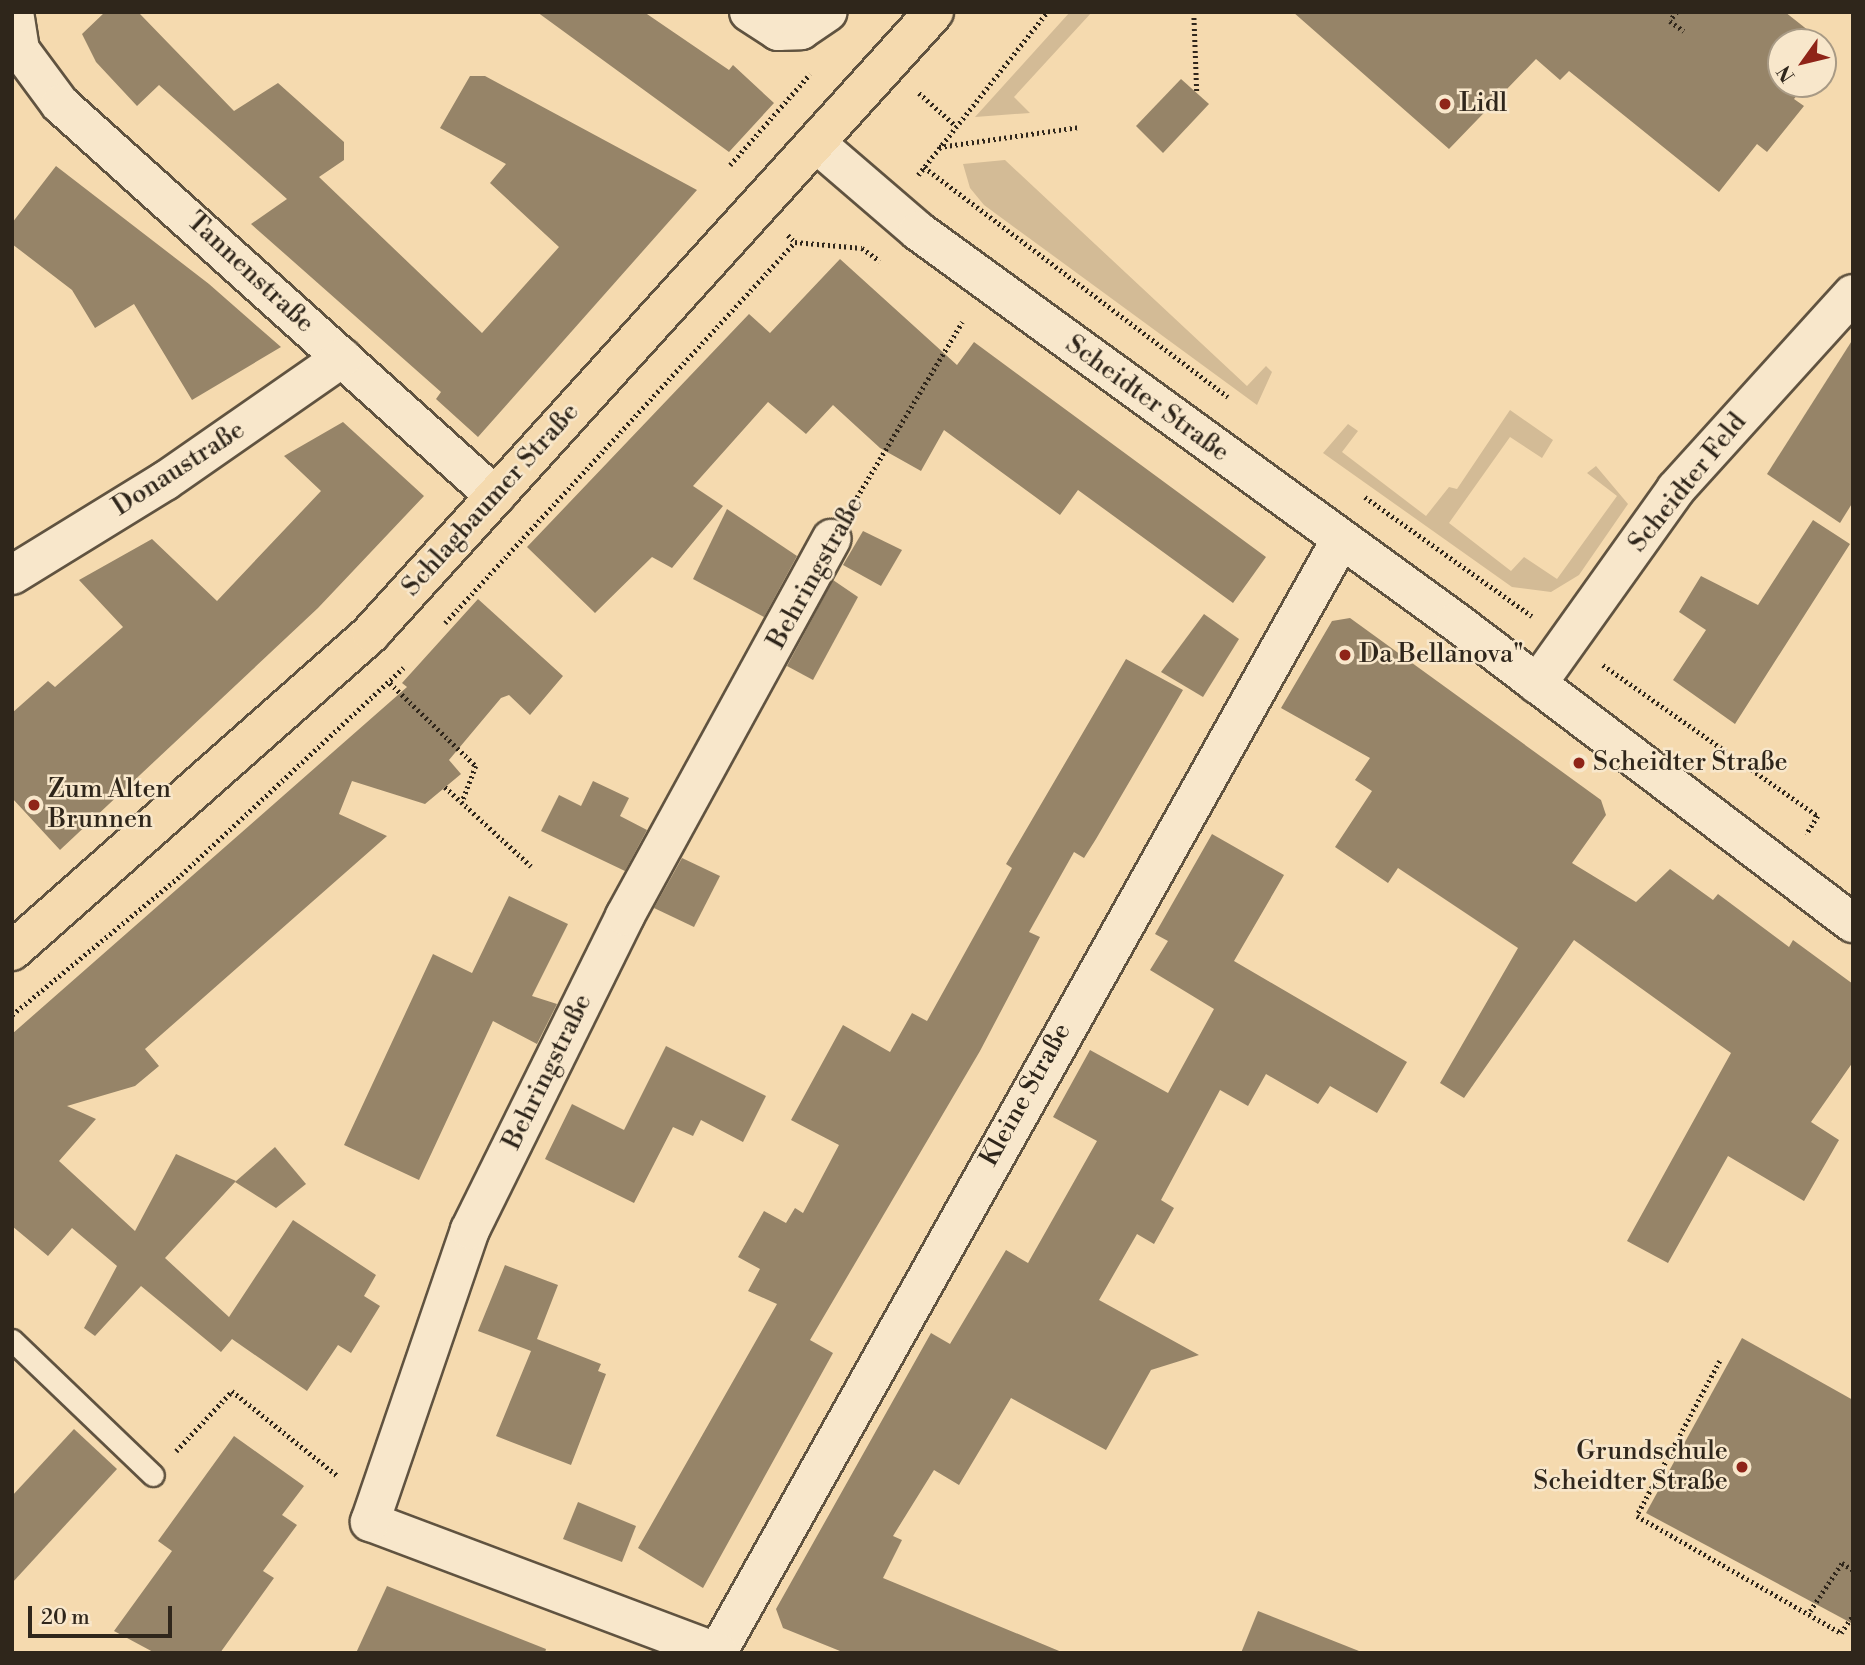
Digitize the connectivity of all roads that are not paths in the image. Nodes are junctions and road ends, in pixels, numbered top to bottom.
1 (14, 12) edge
2 (749, 12) edge
3 (828, 12) edge
4 (934, 12) edge
5 (16, 51) edge
6 (817, 144) junction
7 (1853, 294) edge
8 (342, 358) junction
9 (495, 496) junction
10 (831, 539) road end
11 (1340, 541) junction
12 (12, 575) edge
13 (1536, 684) junction
14 (1853, 923) edge
15 (12, 951) edge
16 (12, 1340) edge
17 (153, 1475) road end
18 (718, 1652) edge

1 - 5 street
2 - 3 street
4 - 6 main road, Schlagbaumer Straße
5 - 8 street, Tannenstraße
6 - 9 main road, Schlagbaumer Straße
6 - 11 street, Scheidter Straße
7 - 13 street, Scheidter Feld
8 - 9 street, Tannenstraße
8 - 12 street, Donaustraße
9 - 15 main road, Schlagbaumer Straße
10 - 18 street, Behringstraße
11 - 13 street, Scheidter Straße
11 - 18 street, Kleine Straße
13 - 14 street, Scheidter Straße
16 - 17 lane

